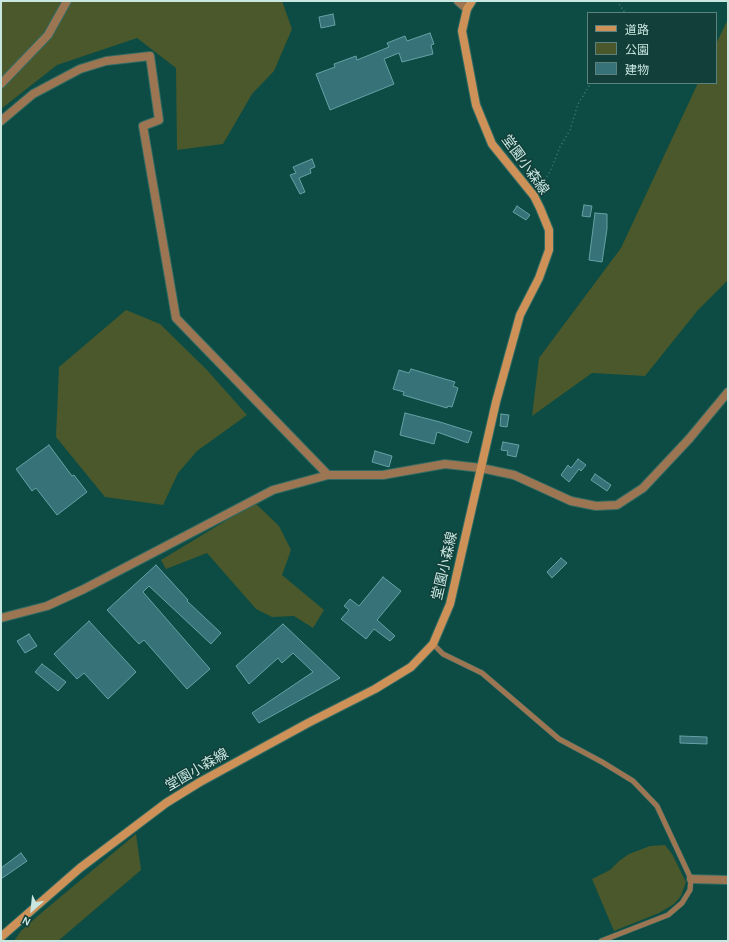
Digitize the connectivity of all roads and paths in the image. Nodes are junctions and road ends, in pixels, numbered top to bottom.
1 (67, 1) edge
2 (458, 1) edge
3 (472, 1) edge
4 (617, 1) edge
5 (467, 9) junction
6 (624, 12) edge
7 (1, 84) edge
8 (590, 84) edge
9 (1, 121) edge
10 (534, 196) junction
11 (728, 392) edge
12 (481, 468) junction
13 (328, 475) junction
14 (1, 618) edge
15 (433, 644) junction
16 (691, 879) junction
17 (728, 880) edge
18 (1, 938) edge
19 (601, 941) edge

1 - 7 street
2 - 5 street
3 - 5 main road, 堂園小森線
4 - 6 path
5 - 10 main road, 堂園小森線
8 - 10 path
9 - 13 street
10 - 12 main road, 堂園小森線
11 - 12 street
12 - 13 street
12 - 15 main road, 堂園小森線
13 - 14 street
15 - 16 lane
15 - 18 main road, 堂園小森線
16 - 17 street
16 - 19 lane

